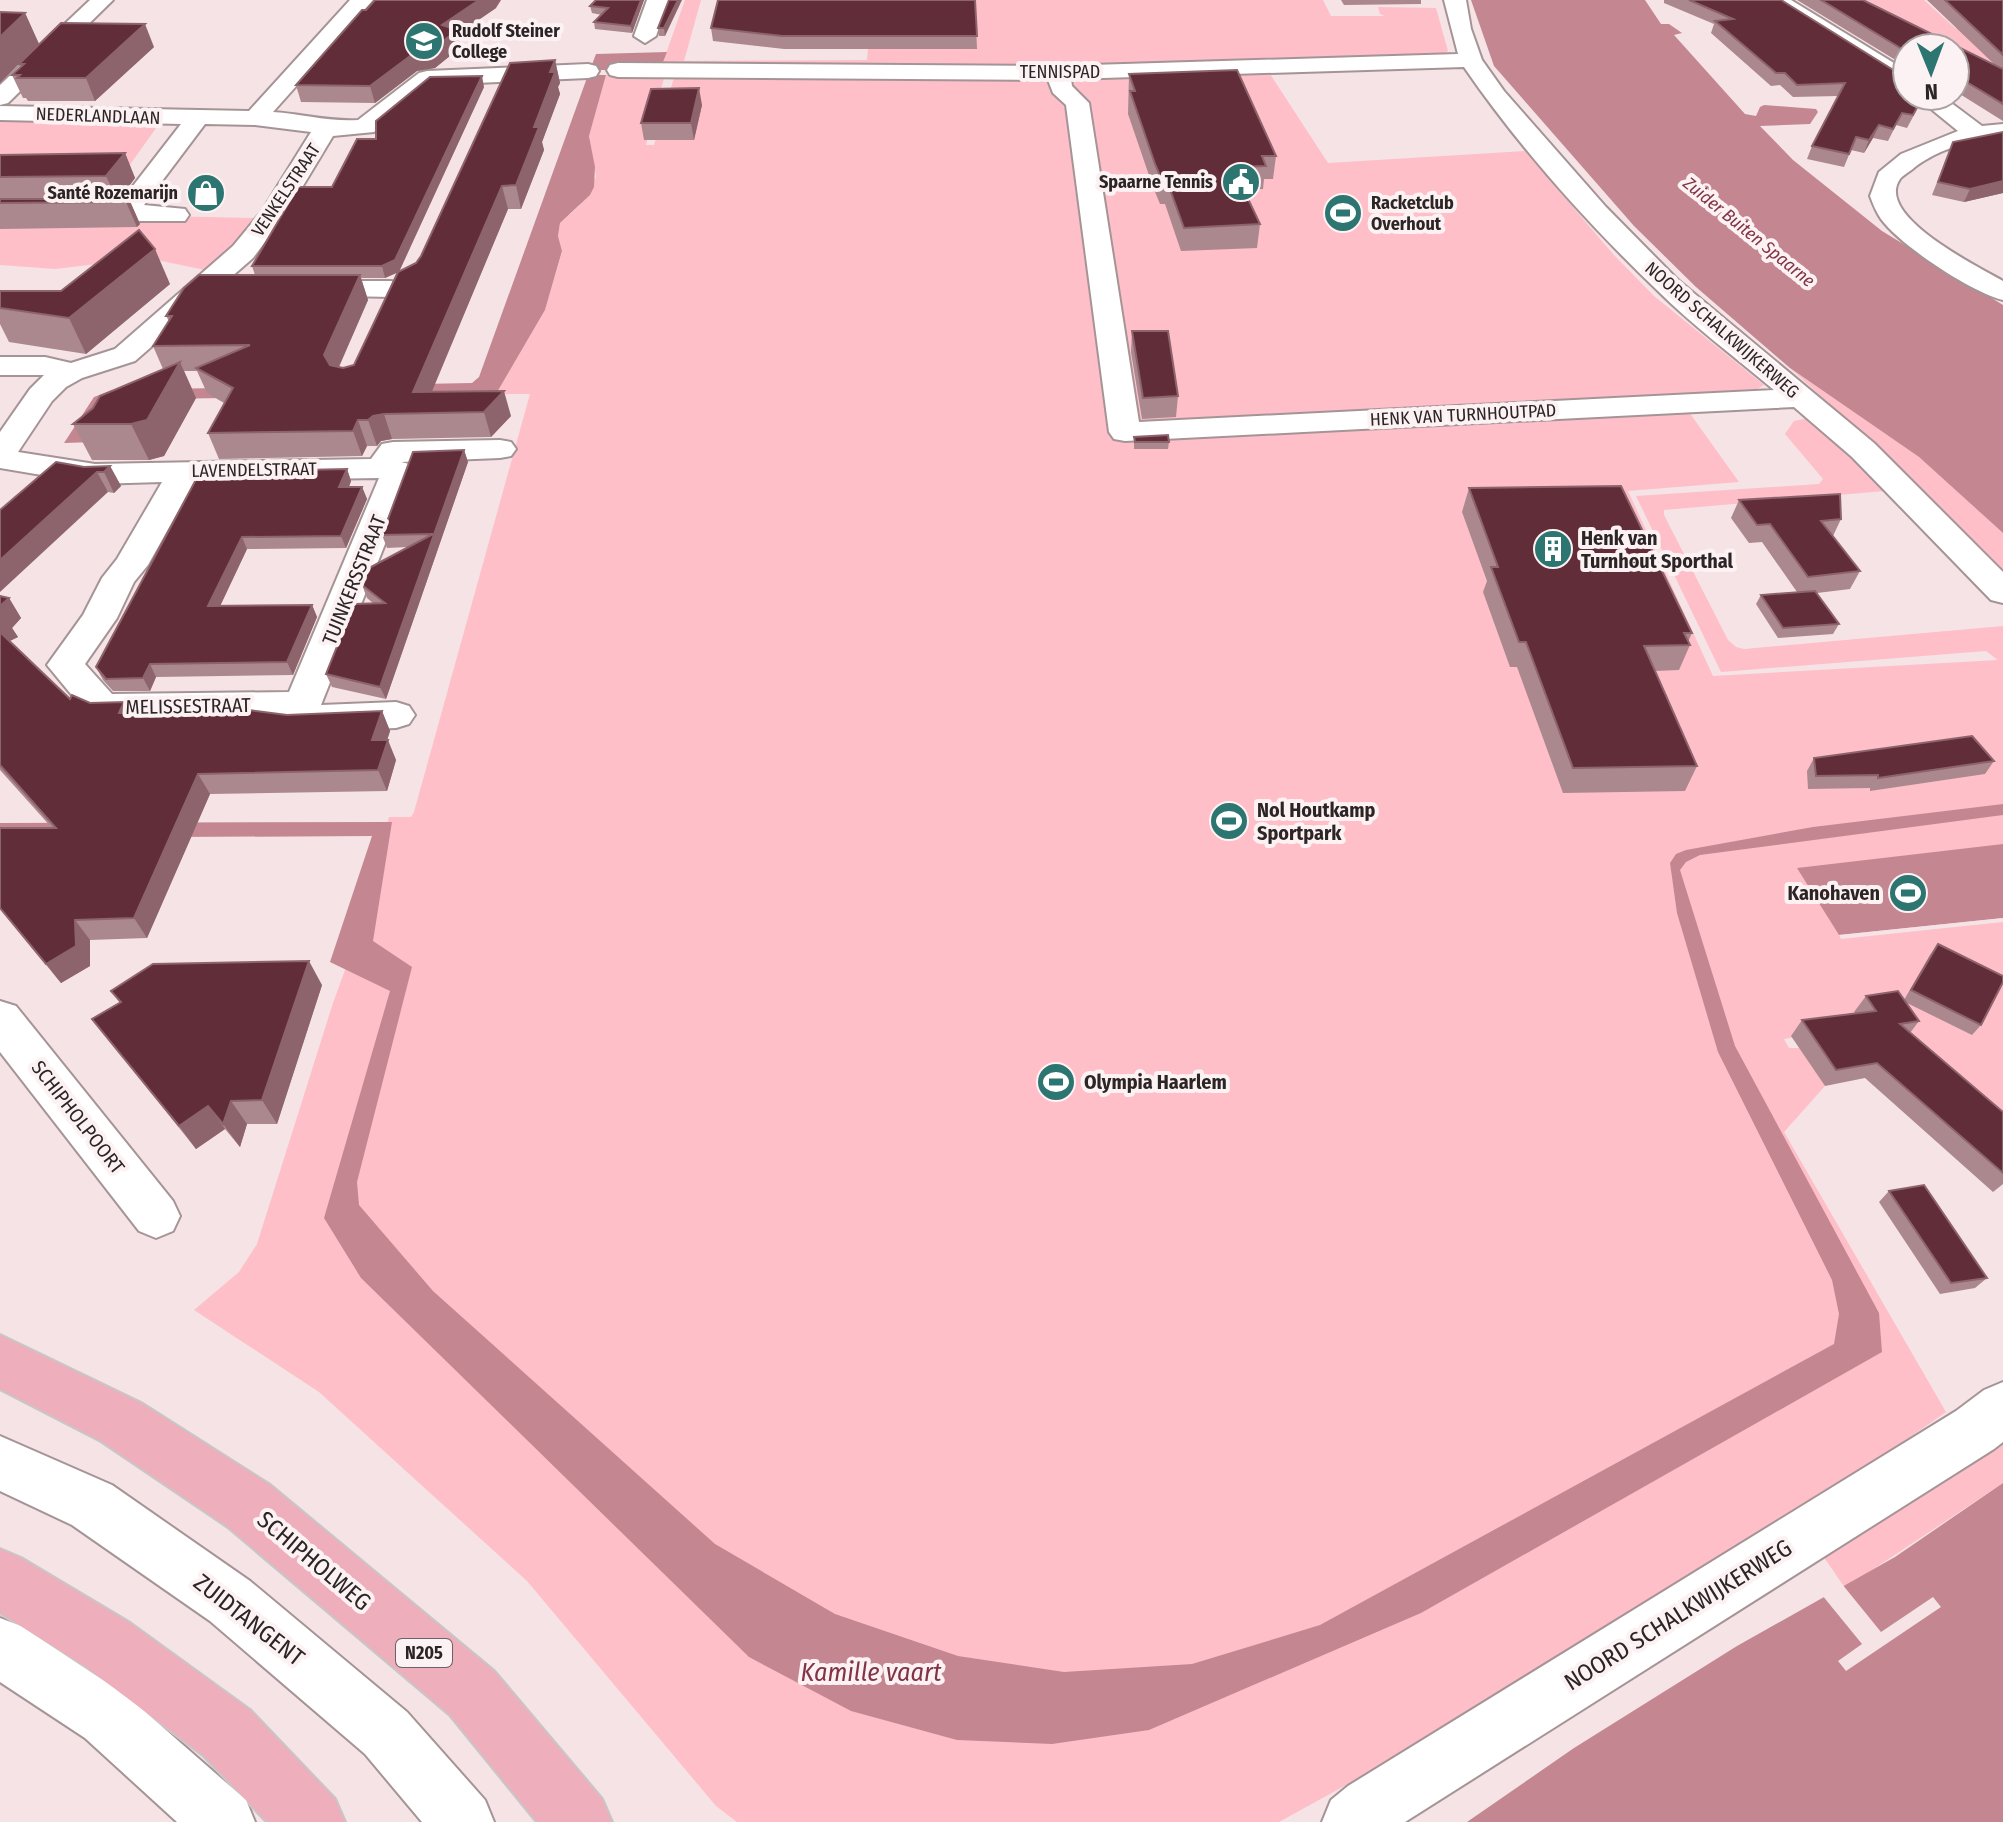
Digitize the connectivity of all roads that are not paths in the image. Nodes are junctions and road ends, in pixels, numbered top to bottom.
1 (102, 0) edge
2 (362, 0) edge
3 (658, 0) edge
4 (1455, 0) edge
5 (1775, 0) edge
6 (645, 36) dead end
7 (1471, 60) junction
8 (618, 70) dead end
9 (1891, 70) edge
10 (588, 71) dead end
11 (1058, 73) junction
12 (504, 77) junction
13 (0, 98) edge
14 (491, 106) edge
15 (1948, 112) edge
16 (0, 113) edge
17 (255, 118) junction
18 (197, 119) junction
19 (325, 129) junction
20 (1974, 131) junction
21 (2003, 131) edge
22 (126, 212) junction
23 (0, 213) edge
24 (176, 215) dead end
25 (200, 289) junction
26 (248, 289) edge
27 (280, 289) edge
28 (2003, 292) edge
29 (380, 315) edge
30 (0, 366) edge
31 (72, 372) junction
32 (1800, 398) junction
33 (500, 449) dead end
34 (0, 457) edge
35 (380, 468) junction
36 (185, 471) junction
37 (2003, 592) edge
38 (302, 705) junction
39 (396, 715) dead end
40 (0, 1019) edge
41 (156, 1216) dead end
42 (0, 1361) edge
43 (2003, 1408) edge
44 (0, 1463) edge
45 (0, 1579) edge
46 (0, 1647) edge
47 (224, 1822) edge
48 (312, 1822) edge
49 (463, 1822) edge
50 (579, 1822) edge
51 (1353, 1822) edge

1 - 13 street
2 - 17 street
3 - 6 street
4 - 7 street, NOORD SCHALKWIJKERWEG
5 - 9 street
7 - 11 street, TENNISPAD
7 - 32 street, NOORD SCHALKWIJKERWEG
8 - 11 street, TENNISPAD
10 - 12 street, NEDERLANDLAAN
11 - 32 street, HENK VAN TURNHOUTPAD
12 - 14 street
12 - 19 street, NEDERLANDLAAN
15 - 20 street
16 - 18 street, NEDERLANDLAAN
17 - 18 street, NEDERLANDLAAN
17 - 19 street, NEDERLANDLAAN
18 - 22 street
19 - 25 street, VENKELSTRAAT
20 - 21 street
20 - 28 street
22 - 23 street
22 - 24 street
25 - 26 street
25 - 31 street, VENKELSTRAAT
27 - 29 street
30 - 31 street, VENKELSTRAAT
31 - 34 street
32 - 37 street, NOORD SCHALKWIJKERWEG
33 - 35 street, LAVENDELSTRAAT
34 - 36 street, LAVENDELSTRAAT
35 - 36 street, LAVENDELSTRAAT
35 - 38 street, TUINKERSSTRAAT
36 - 38 street, MELISSESTRAAT
38 - 39 street
40 - 41 street, SCHIPHOLPOORT
42 - 50 main road, SCHIPHOLWEG / N205
43 - 51 street, NOORD SCHALKWIJKERWEG
44 - 49 street, ZUIDTANGENT
45 - 48 main road
46 - 47 street

